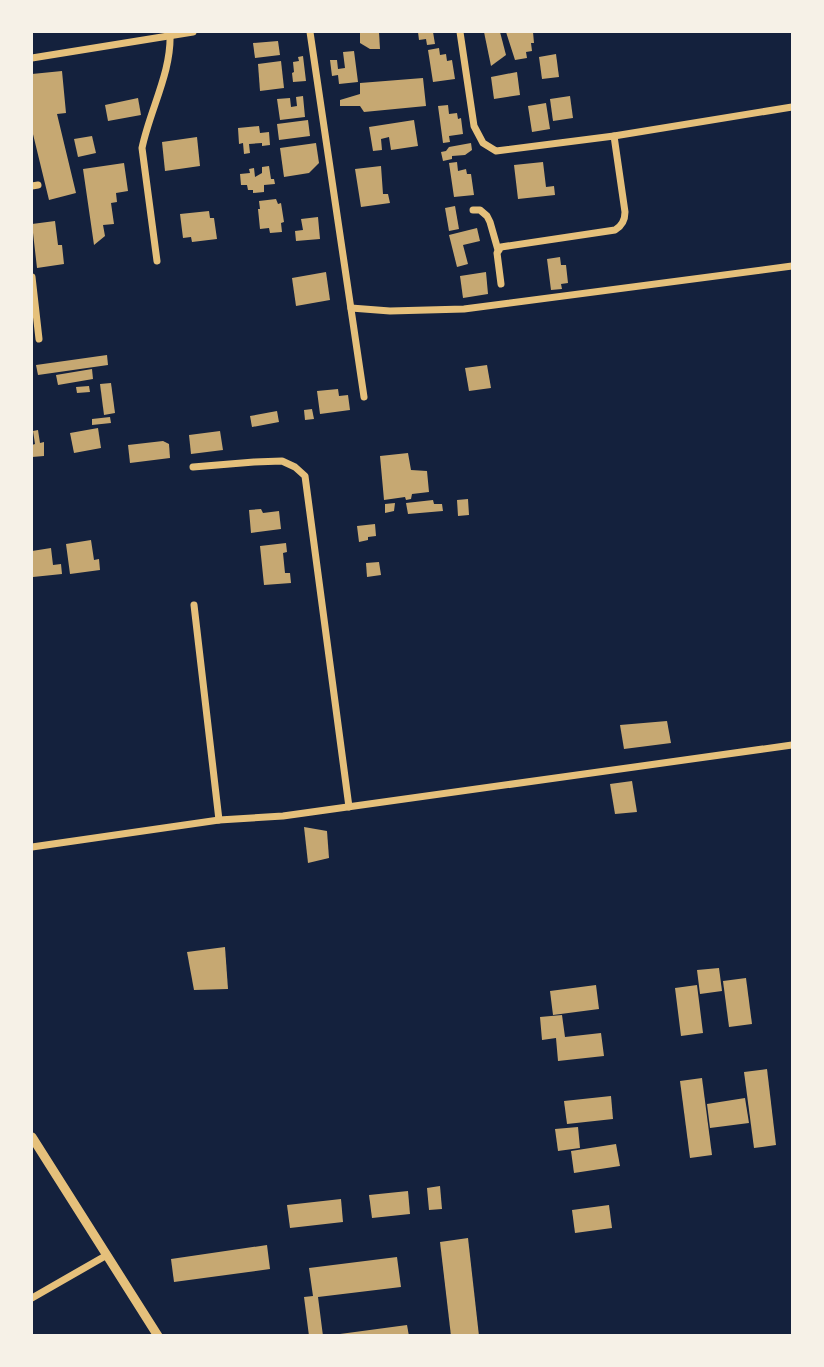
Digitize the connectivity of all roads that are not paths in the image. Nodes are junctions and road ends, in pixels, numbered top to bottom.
1 (193, 32) edge
2 (310, 32) edge
3 (460, 32) edge
4 (170, 33) edge
5 (32, 58) edge
6 (793, 107) edge
7 (614, 136) junction
8 (473, 210) dead end
9 (498, 250) junction
10 (157, 261) dead end
11 (793, 267) edge
12 (32, 277) edge
13 (501, 284) dead end
14 (351, 308) junction
15 (39, 339) dead end
16 (364, 397) dead end
17 (193, 467) dead end
18 (194, 606) dead end
19 (793, 745) edge
20 (349, 807) junction
21 (219, 820) junction
22 (32, 847) edge
23 (32, 1137) edge
24 (107, 1255) junction
25 (32, 1298) edge
26 (158, 1335) edge

1 - 4 street
2 - 14 street
3 - 7 street
4 - 5 street
4 - 10 street
6 - 7 street
7 - 9 street
8 - 9 street
9 - 13 street
11 - 14 street
12 - 15 street
14 - 16 street
17 - 20 street
18 - 21 street
19 - 20 street
20 - 21 street
21 - 22 street
23 - 24 street
24 - 25 street
24 - 26 street

